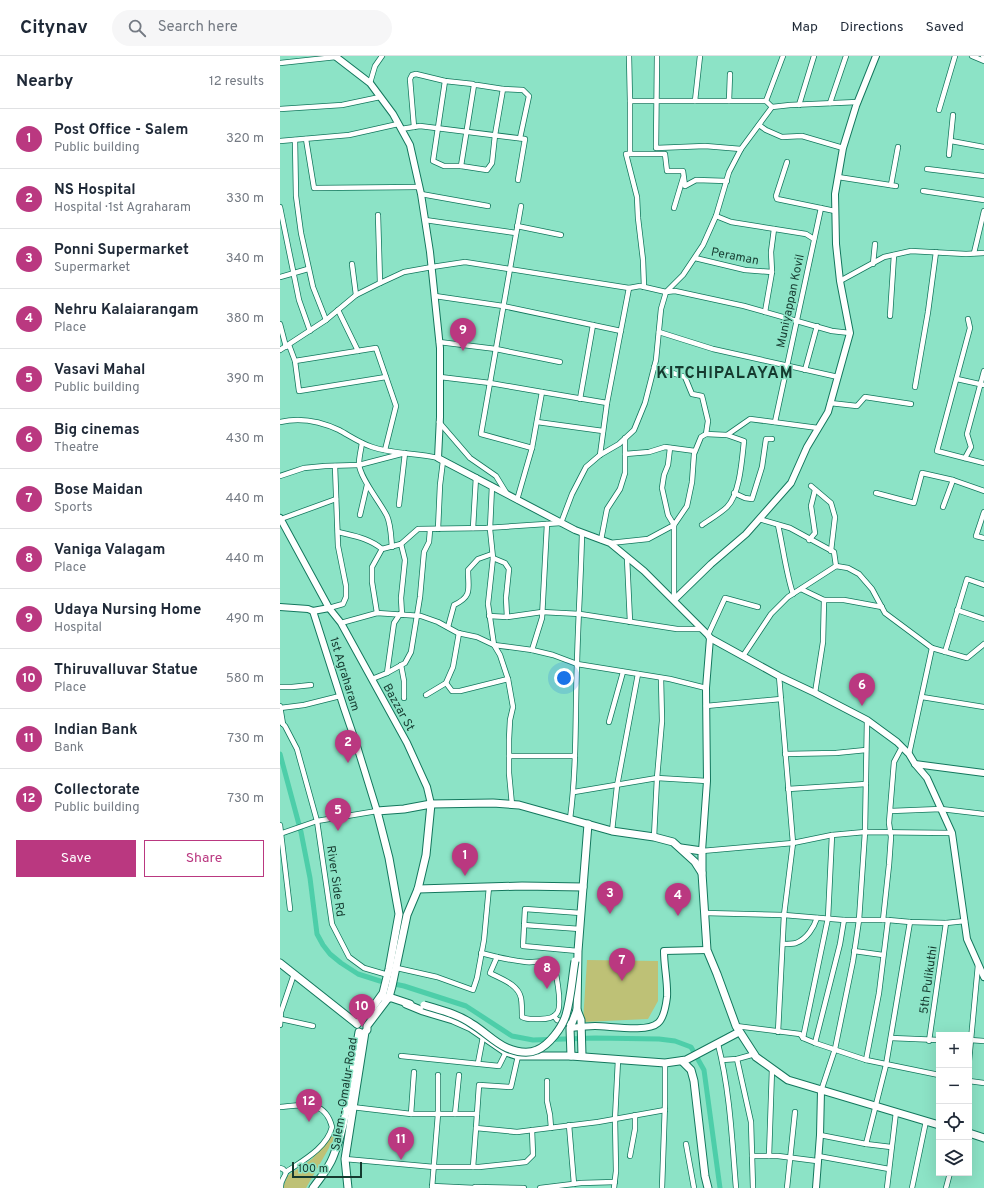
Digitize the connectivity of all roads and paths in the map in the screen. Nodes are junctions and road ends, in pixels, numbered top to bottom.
1 (335, 56) edge
2 (382, 56) edge
3 (629, 56) edge
4 (657, 56) edge
5 (700, 56) edge
6 (783, 56) edge
7 (814, 56) edge
8 (846, 56) edge
9 (876, 56) edge
10 (955, 56) edge
11 (972, 56) edge
12 (984, 61) edge
13 (280, 63) edge
14 (730, 74) dead end
15 (445, 82) junction
16 (370, 83) junction
17 (474, 86) junction
18 (503, 89) junction
19 (380, 97) junction
20 (658, 100) junction
21 (630, 101) junction
22 (695, 101) junction
23 (729, 101) junction
24 (766, 101) junction
25 (858, 102) junction
26 (830, 103) junction
27 (798, 105) junction
28 (772, 107) junction
29 (280, 109) edge
30 (939, 110) dead end
31 (953, 115) dead end
32 (759, 125) junction
33 (400, 127) junction
34 (414, 127) junction
35 (438, 128) junction
36 (465, 132) junction
37 (495, 135) junction
38 (520, 138) junction
39 (306, 139) junction
40 (295, 140) junction
41 (280, 141) edge
42 (950, 141) junction
43 (898, 147) dead end
44 (984, 147) edge
45 (843, 148) junction
46 (741, 149) junction
47 (630, 154) junction
48 (949, 155) dead end
49 (786, 162) dead end
50 (461, 166) junction
51 (926, 169) dead end
52 (683, 176) junction
53 (984, 176) edge
54 (838, 177) junction
55 (518, 180) dead end
56 (727, 181) junction
57 (890, 185) junction
58 (896, 186) dead end
59 (419, 187) junction
60 (923, 191) dead end
61 (421, 194) junction
62 (984, 200) edge
63 (488, 206) dead end
64 (521, 206) dead end
65 (280, 207) edge
66 (674, 208) dead end
67 (821, 208) junction
68 (835, 211) junction
69 (984, 211) edge
70 (378, 215) dead end
71 (716, 216) junction
72 (425, 220) junction
73 (517, 226) junction
74 (774, 229) junction
75 (516, 233) junction
76 (561, 235) dead end
77 (814, 239) junction
78 (874, 244) dead end
79 (936, 252) junction
80 (974, 253) junction
81 (984, 253) edge
82 (894, 255) junction
83 (695, 258) junction
84 (352, 264) dead end
85 (873, 264) junction
86 (432, 267) junction
87 (308, 270) junction
88 (510, 270) junction
89 (772, 272) junction
90 (293, 273) junction
91 (280, 276) edge
92 (840, 281) junction
93 (380, 283) junction
94 (644, 287) junction
95 (629, 288) junction
96 (666, 292) junction
97 (356, 295) junction
98 (435, 296) junction
99 (503, 306) junction
100 (338, 310) junction
101 (765, 312) junction
102 (890, 316) dead end
103 (968, 319) dead end
104 (326, 320) junction
105 (796, 321) junction
106 (280, 324) edge
107 (593, 325) junction
108 (817, 326) junction
109 (310, 331) junction
110 (621, 331) junction
111 (658, 332) junction
112 (850, 333) junction
113 (439, 342) junction
114 (288, 346) junction
115 (496, 349) junction
116 (280, 350) edge
117 (358, 351) junction
118 (295, 361) junction
119 (560, 362) dead end
120 (786, 366) junction
121 (654, 367) junction
122 (805, 370) junction
123 (984, 371) edge
124 (386, 376) junction
125 (440, 377) junction
126 (838, 377) junction
127 (957, 379) junction
128 (490, 383) junction
129 (982, 385) edge
130 (915, 387) dead end
131 (542, 392) junction
132 (580, 399) junction
133 (607, 403) junction
134 (830, 403) junction
135 (911, 404) dead end
136 (280, 422) edge
137 (440, 422) junction
138 (537, 422) junction
139 (775, 422) junction
140 (818, 428) junction
141 (603, 431) junction
142 (706, 434) junction
143 (727, 435) junction
144 (625, 438) junction
145 (772, 439) dead end
146 (362, 443) junction
147 (532, 448) junction
148 (670, 448) junction
149 (384, 450) junction
150 (695, 451) junction
151 (405, 453) junction
152 (625, 454) junction
153 (600, 455) junction
154 (965, 458) junction
155 (441, 460) junction
156 (984, 463) edge
157 (359, 465) junction
158 (335, 466) junction
159 (280, 476) edge
160 (476, 478) junction
161 (953, 480) junction
162 (367, 485) junction
163 (492, 486) junction
164 (984, 491) edge
165 (734, 493) junction
166 (876, 493) dead end
167 (507, 494) junction
168 (336, 499) junction
169 (516, 500) junction
170 (399, 505) dead end
171 (943, 507) dead end
172 (984, 512) edge
173 (360, 515) dead end
174 (280, 519) edge
175 (759, 519) junction
176 (561, 523) junction
177 (547, 524) junction
178 (778, 524) junction
179 (674, 525) junction
180 (702, 526) dead end
181 (490, 527) junction
182 (473, 528) junction
183 (430, 530) junction
184 (438, 530) junction
185 (338, 532) junction
186 (582, 533) junction
187 (984, 538) edge
188 (601, 540) junction
189 (810, 540) junction
190 (610, 543) junction
191 (402, 544) junction
192 (392, 547) junction
193 (382, 549) junction
194 (831, 551) junction
195 (492, 556) junction
196 (627, 558) junction
197 (836, 566) junction
198 (965, 572) dead end
199 (967, 579) junction
200 (984, 585) edge
201 (801, 589) junction
202 (794, 594) junction
203 (674, 600) junction
204 (824, 600) junction
205 (280, 607) edge
206 (758, 607) dead end
207 (882, 607) junction
208 (329, 608) junction
209 (957, 610) junction
210 (313, 611) junction
211 (542, 612) junction
212 (377, 613) junction
213 (401, 614) junction
214 (580, 614) junction
215 (416, 616) junction
216 (489, 616) junction
217 (507, 617) junction
218 (984, 619) edge
219 (630, 622) junction
220 (341, 624) junction
221 (448, 627) junction
222 (702, 629) junction
223 (459, 633) junction
224 (709, 636) junction
225 (984, 644) edge
226 (494, 645) junction
227 (932, 648) junction
228 (532, 650) junction
229 (945, 652) junction
230 (743, 656) junction
231 (577, 664) junction
232 (401, 665) junction
233 (623, 672) junction
234 (387, 673) junction
235 (638, 674) junction
236 (779, 676) junction
237 (661, 678) junction
238 (372, 679) junction
239 (508, 679) junction
240 (446, 683) junction
241 (311, 685) dead end
242 (280, 687) edge
243 (706, 688) junction
244 (815, 693) junction
245 (426, 695) dead end
246 (340, 696) junction
247 (922, 697) junction
248 (404, 698) dead end
249 (781, 698) junction
250 (706, 706) junction
251 (280, 707) edge
252 (984, 708) edge
253 (867, 720) junction
254 (609, 722) dead end
255 (282, 723) edge
256 (902, 747) junction
257 (866, 750) junction
258 (785, 754) junction
259 (909, 754) junction
260 (509, 756) junction
261 (575, 756) junction
262 (915, 764) junction
263 (984, 773) edge
264 (657, 778) junction
265 (706, 781) junction
266 (866, 784) junction
267 (617, 786) junction
268 (788, 789) junction
269 (574, 792) junction
270 (431, 804) junction
271 (512, 805) junction
272 (941, 809) junction
273 (377, 811) junction
274 (891, 811) junction
275 (984, 814) edge
276 (570, 819) junction
277 (317, 821) junction
278 (588, 824) junction
279 (280, 825) edge
280 (612, 831) junction
281 (865, 832) junction
282 (890, 832) junction
283 (280, 834) edge
284 (952, 834) junction
285 (832, 835) junction
286 (654, 837) junction
287 (793, 843) junction
288 (681, 848) junction
289 (702, 851) junction
290 (702, 873) junction
291 (582, 886) junction
292 (489, 887) junction
293 (418, 889) junction
294 (290, 909) dead end
295 (581, 913) junction
296 (705, 913) junction
297 (403, 914) junction
298 (784, 915) junction
299 (817, 918) junction
300 (828, 918) junction
301 (844, 920) junction
302 (859, 920) junction
303 (885, 920) junction
304 (965, 921) junction
305 (910, 922) junction
306 (946, 923) junction
307 (524, 925) junction
308 (580, 929) junction
309 (783, 944) junction
310 (707, 950) junction
311 (578, 951) junction
312 (854, 951) junction
313 (481, 953) junction
314 (883, 955) junction
315 (497, 957) junction
316 (575, 961) dead end
317 (280, 963) edge
318 (978, 964) junction
319 (393, 971) junction
320 (294, 974) junction
321 (984, 977) edge
322 (383, 996) junction
323 (424, 1008) junction
324 (577, 1010) junction
325 (554, 1016) junction
326 (281, 1019) edge
327 (359, 1023) junction
328 (280, 1025) edge
329 (313, 1026) dead end
330 (571, 1028) junction
331 (582, 1028) junction
332 (738, 1029) junction
333 (364, 1030) junction
334 (778, 1032) junction
335 (971, 1032) edge
336 (483, 1037) junction
337 (803, 1038) junction
338 (891, 1038) junction
339 (929, 1040) junction
340 (936, 1040) edge
341 (972, 1040) edge
342 (984, 1041) edge
343 (815, 1043) junction
344 (718, 1044) junction
345 (835, 1049) junction
346 (506, 1052) junction
347 (582, 1054) junction
348 (755, 1054) junction
349 (571, 1055) junction
350 (401, 1056) dead end
351 (518, 1056) junction
352 (737, 1059) junction
353 (618, 1060) junction
354 (684, 1060) junction
355 (722, 1060) junction
356 (866, 1060) junction
357 (478, 1063) junction
358 (664, 1063) junction
359 (886, 1065) junction
360 (772, 1068) junction
361 (414, 1072) dead end
362 (438, 1075) dead end
363 (459, 1075) dead end
364 (936, 1075) edge
365 (547, 1081) dead end
366 (972, 1081) edge
367 (984, 1083) edge
368 (821, 1090) junction
369 (875, 1106) junction
370 (280, 1107) edge
371 (352, 1107) junction
372 (665, 1110) junction
373 (796, 1112) dead end
374 (896, 1112) junction
375 (411, 1114) junction
376 (438, 1114) junction
377 (455, 1114) junction
378 (477, 1114) junction
379 (635, 1115) junction
380 (615, 1119) junction
381 (926, 1121) junction
382 (936, 1124) edge
383 (569, 1125) junction
384 (476, 1128) junction
385 (551, 1128) junction
386 (532, 1130) junction
387 (972, 1134) edge
388 (820, 1135) junction
389 (984, 1138) edge
390 (686, 1144) dead end
391 (866, 1144) junction
392 (891, 1147) junction
393 (630, 1156) dead end
394 (752, 1156) junction
395 (769, 1156) junction
396 (791, 1158) junction
397 (817, 1158) junction
398 (345, 1159) junction
399 (434, 1167) junction
400 (473, 1167) junction
401 (280, 1168) edge
402 (889, 1169) junction
403 (286, 1172) junction
404 (949, 1176) edge
405 (614, 1182) junction
406 (572, 1185) edge
407 (432, 1187) edge
408 (281, 1188) edge
409 (313, 1188) edge
410 (348, 1188) edge
411 (475, 1188) edge
412 (524, 1188) edge
413 (540, 1188) edge
414 (614, 1188) edge
415 (662, 1188) edge
416 (694, 1188) edge
417 (708, 1188) edge
418 (736, 1188) edge
419 (753, 1188) edge
420 (787, 1188) edge
421 (816, 1188) edge
422 (887, 1188) edge
423 (912, 1188) edge
424 (946, 1188) edge

1 - 13 street
1 - 16 street
2 - 16 street
3 - 21 street
4 - 20 street
5 - 22 street
6 - 24 street
7 - 27 street
8 - 26 street
9 - 25 street
10 - 30 street
11 - 12 street
14 - 23 street
15 - 17 street
15 - 34 street
15 - 35 street
16 - 19 street
17 - 18 street
17 - 36 street
18 - 37 street
18 - 38 street
19 - 29 street
19 - 33 street
20 - 21 street
20 - 22 street
20 - 46 street
21 - 47 street
22 - 23 street
23 - 24 street
24 - 28 street
25 - 26 street
25 - 45 street
26 - 27 street
27 - 28 street
28 - 32 street
31 - 42 street
32 - 45 street
32 - 46 street
33 - 34 street
33 - 39 street
33 - 59 street
34 - 35 street
35 - 36 street
35 - 50 street
36 - 37 street
36 - 50 street
37 - 38 street
37 - 50 street
38 - 55 street
39 - 40 street
39 - 59 street
40 - 41 street
40 - 87 street
42 - 44 street
42 - 48 street
43 - 57 street
45 - 54 street
46 - 56 street
47 - 52 street
47 - 94 street
49 - 67 street
51 - 53 street
52 - 56 street
52 - 66 street
54 - 57 street
54 - 68 street
56 - 71 street
57 - 58 street
59 - 61 street
60 - 62 street
61 - 63 street
61 - 72 street
64 - 73 street
65 - 90 street
67 - 68 street
67 - 77 street, Muniyappan Kovil
68 - 92 street
69 - 80 street
70 - 93 street
71 - 74 street
71 - 83 street
72 - 75 street
72 - 86 street
73 - 75 street
73 - 76 street
74 - 77 street
74 - 89 street
75 - 88 street
77 - 105 street, Muniyappan Kovil
78 - 85 street
79 - 80 street
79 - 82 street
79 - 130 street
80 - 81 street
82 - 85 street
82 - 102 street
83 - 89 street, Peraman
83 - 96 street
84 - 97 street
85 - 92 street
86 - 88 street
86 - 93 street
86 - 98 street
87 - 90 street
87 - 104 street
88 - 95 street
88 - 99 street
89 - 101 street
90 - 91 street
90 - 109 street
92 - 112 street
93 - 97 street
94 - 95 street
94 - 96 street
95 - 110 street
96 - 101 street
96 - 111 street
97 - 100 street
98 - 99 street
98 - 113 street
99 - 107 street
99 - 115 street
100 - 104 street
100 - 117 street
101 - 105 street
103 - 127 street
104 - 109 street
105 - 108 street
105 - 120 street, Muniyappan Kovil
106 - 114 street
107 - 110 street
107 - 132 street
108 - 112 street
108 - 122 street
109 - 114 street
110 - 133 street
111 - 120 street
111 - 121 street
112 - 126 street
113 - 115 street
113 - 125 street
114 - 116 street
114 - 118 street
115 - 119 street
115 - 128 street
117 - 118 street
117 - 124 street
118 - 124 street
120 - 122 street
120 - 139 street, Muniyappan Kovil
121 - 142 street
121 - 144 street
122 - 126 street
123 - 129 street
124 - 149 street
125 - 128 street
125 - 137 street
126 - 134 street
127 - 129 street
127 - 154 street
128 - 131 street
128 - 147 street
129 - 154 street
131 - 132 street
131 - 138 street
132 - 133 street
133 - 141 street
134 - 135 street
134 - 140 street
136 - 146 street
137 - 155 street
137 - 167 street
138 - 141 street
138 - 147 street
139 - 140 street
139 - 143 street
140 - 175 street
141 - 153 street
142 - 143 street
142 - 150 street
143 - 165 street
144 - 152 street
144 - 153 street
145 - 165 street
146 - 149 street
146 - 157 street
147 - 169 street
148 - 150 street
148 - 152 street
148 - 179 street
149 - 151 street
150 - 179 street
151 - 155 street
151 - 157 street
151 - 170 street
152 - 188 street
153 - 176 street
154 - 156 street
155 - 160 street
155 - 184 street
157 - 158 street
157 - 162 street
158 - 159 street
158 - 168 street
160 - 163 street
160 - 182 street
161 - 164 street
161 - 166 street
161 - 171 street
162 - 173 street
162 - 192 street
163 - 167 street
163 - 181 street
165 - 180 street
167 - 169 street
168 - 174 street
168 - 185 street
169 - 176 street
172 - 187 street
174 - 208 street, Bazzar St
175 - 178 street
175 - 203 street
176 - 177 street
176 - 186 street
177 - 181 street
177 - 211 street
178 - 189 street
178 - 202 street
179 - 190 street
179 - 203 street
181 - 182 street
181 - 195 street
182 - 184 street
183 - 184 street
183 - 191 street
183 - 215 street
185 - 193 street
185 - 208 street
186 - 188 street
186 - 214 street
188 - 190 street
189 - 194 street
189 - 194 street
190 - 196 street
191 - 192 street
191 - 213 street
192 - 193 street
193 - 212 street
194 - 197 street
195 - 216 street
195 - 217 street
195 - 221 street
196 - 203 street
196 - 219 street
197 - 201 street
197 - 207 street
198 - 199 street
199 - 200 street
199 - 209 street
201 - 202 street
201 - 204 street
202 - 230 street
203 - 222 street
204 - 207 street
204 - 244 street
205 - 210 street
206 - 224 street
207 - 227 street
208 - 210 street
208 - 220 street, Bazzar St
209 - 218 street
209 - 229 street
210 - 246 street, 1st Agraharam
211 - 214 street
211 - 217 street
211 - 228 street
212 - 213 street
212 - 220 street
213 - 215 street
213 - 234 street
214 - 219 street
214 - 231 street
215 - 221 street
215 - 232 street
216 - 217 street
216 - 226 street
219 - 222 street
220 - 238 street, Bazzar St
221 - 223 street
222 - 224 street
223 - 226 street
223 - 240 street
224 - 230 street
224 - 243 street
225 - 229 street
226 - 228 street
226 - 239 street
227 - 229 street
227 - 247 street
228 - 231 street
230 - 236 street
231 - 233 street
231 - 261 street
232 - 234 street
232 - 248 street
233 - 235 street
233 - 254 street
234 - 238 street
235 - 237 street
235 - 267 street
236 - 244 street
236 - 249 street
237 - 243 street
237 - 264 street
238 - 270 street, Bazzar St
239 - 240 street
239 - 260 street
240 - 245 street
241 - 242 street
243 - 250 street
244 - 253 street
246 - 251 street
246 - 273 street, 1st Agraharam
247 - 252 street
247 - 259 street
249 - 250 street
249 - 258 street
250 - 265 street
251 - 255 street, River Side Rd
253 - 256 street
253 - 257 street
255 - 277 street, River Side Rd
256 - 259 street
256 - 274 street
257 - 258 street
257 - 266 street
258 - 268 street
259 - 262 street
260 - 261 street
260 - 271 street
261 - 269 street
262 - 263 street
262 - 272 street
264 - 265 street
264 - 267 street
264 - 286 street
265 - 289 street
266 - 268 street
266 - 281 street
267 - 269 street
267 - 280 street
268 - 287 street
269 - 276 street
270 - 271 main road
270 - 273 main road
270 - 293 main road, Bazzar St
271 - 276 main road
272 - 274 street
272 - 275 street
272 - 284 street
273 - 277 street
273 - 297 main road
274 - 282 street
276 - 278 main road
277 - 283 street
277 - 319 street, River Side Rd
278 - 280 main road
278 - 291 main road
279 - 283 street
280 - 286 main road
281 - 282 street
281 - 285 street
281 - 302 street
282 - 284 street
282 - 303 street
283 - 294 street
284 - 304 street
285 - 287 street
285 - 300 street
286 - 288 main road
287 - 289 street
287 - 298 street
288 - 289 main road
288 - 290 main road
289 - 290 main road
290 - 296 main road
291 - 292 main road
291 - 295 main road
292 - 293 main road
292 - 313 street
293 - 297 main road, Bazzar St
295 - 307 street
295 - 308 main road
296 - 298 street
296 - 310 main road
297 - 319 main road
298 - 299 street
298 - 309 street
299 - 300 street
299 - 309 street
300 - 301 street
300 - 337 street
301 - 302 street
301 - 343 street
302 - 303 street
302 - 312 street
303 - 305 street
303 - 314 street
304 - 306 street
304 - 318 street
305 - 306 street
305 - 338 street
306 - 339 street, 5th Pulikuthi
307 - 308 street
307 - 311 street
308 - 311 main road
309 - 334 street
310 - 331 street
310 - 332 main road
311 - 324 main road
312 - 314 street
312 - 345 street
313 - 315 street
313 - 319 street, River Side Rd
314 - 356 street
315 - 325 street
315 - 325 street
316 - 323 main road, bridge
317 - 320 main road
318 - 321 street
318 - 335 street
319 - 322 main road
320 - 326 street
320 - 327 main road
322 - 323 main road
322 - 327 main road
322 - 333 main road, Salem - Omalur Road
323 - 336 main road
324 - 330 main road
324 - 331 main road
325 - 330 street
326 - 328 street
326 - 329 street
327 - 333 main road
330 - 331 street
330 - 349 main road
331 - 347 main road
332 - 334 street
332 - 344 main road
332 - 348 main road
333 - 371 main road, Salem - Omalur Road
333 - 409 main road, Salem - Omalur Road
334 - 337 street
336 - 346 main road
336 - 357 street
337 - 343 street
338 - 339 street
338 - 359 street
339 - 340 street
341 - 342 street
343 - 345 street
344 - 354 main road
344 - 355 street
345 - 356 street
345 - 368 street
346 - 351 main road
346 - 357 street
347 - 349 main road
347 - 353 main road
348 - 352 street
348 - 360 main road
349 - 351 main road
350 - 357 street
351 - 378 street
352 - 355 street
352 - 394 street
353 - 358 main road
353 - 380 street
354 - 358 main road
354 - 417 main road
355 - 418 street
356 - 359 street
358 - 372 street
359 - 364 street
359 - 369 street
360 - 368 main road
360 - 395 street
361 - 375 street
362 - 376 street
363 - 377 street
365 - 385 street
366 - 367 street
368 - 369 main road
368 - 388 street
369 - 374 main road
369 - 391 street
370 - 403 street
371 - 375 street
371 - 398 main road, Salem - Omalur Road
372 - 379 street
372 - 415 street
373 - 396 street
374 - 381 main road
374 - 392 street
375 - 376 street
376 - 377 street
376 - 399 street
377 - 378 street
378 - 384 street
379 - 380 street
379 - 393 street
380 - 383 street
380 - 405 street
381 - 382 main road
381 - 423 street
383 - 385 street
383 - 406 street
384 - 386 street
384 - 400 street
385 - 386 street
386 - 400 street
387 - 389 main road
388 - 391 street
388 - 397 street
390 - 416 street
391 - 392 street
392 - 402 street
394 - 395 street
394 - 419 street
395 - 396 street
396 - 397 street
396 - 420 street
397 - 402 street
397 - 421 street
398 - 399 street
398 - 410 main road, Salem - Omalur Road
399 - 400 street
399 - 407 street
401 - 403 street
402 - 422 street
403 - 408 street
404 - 424 street
405 - 406 street
405 - 414 street
406 - 413 street
407 - 411 street
411 - 412 street

